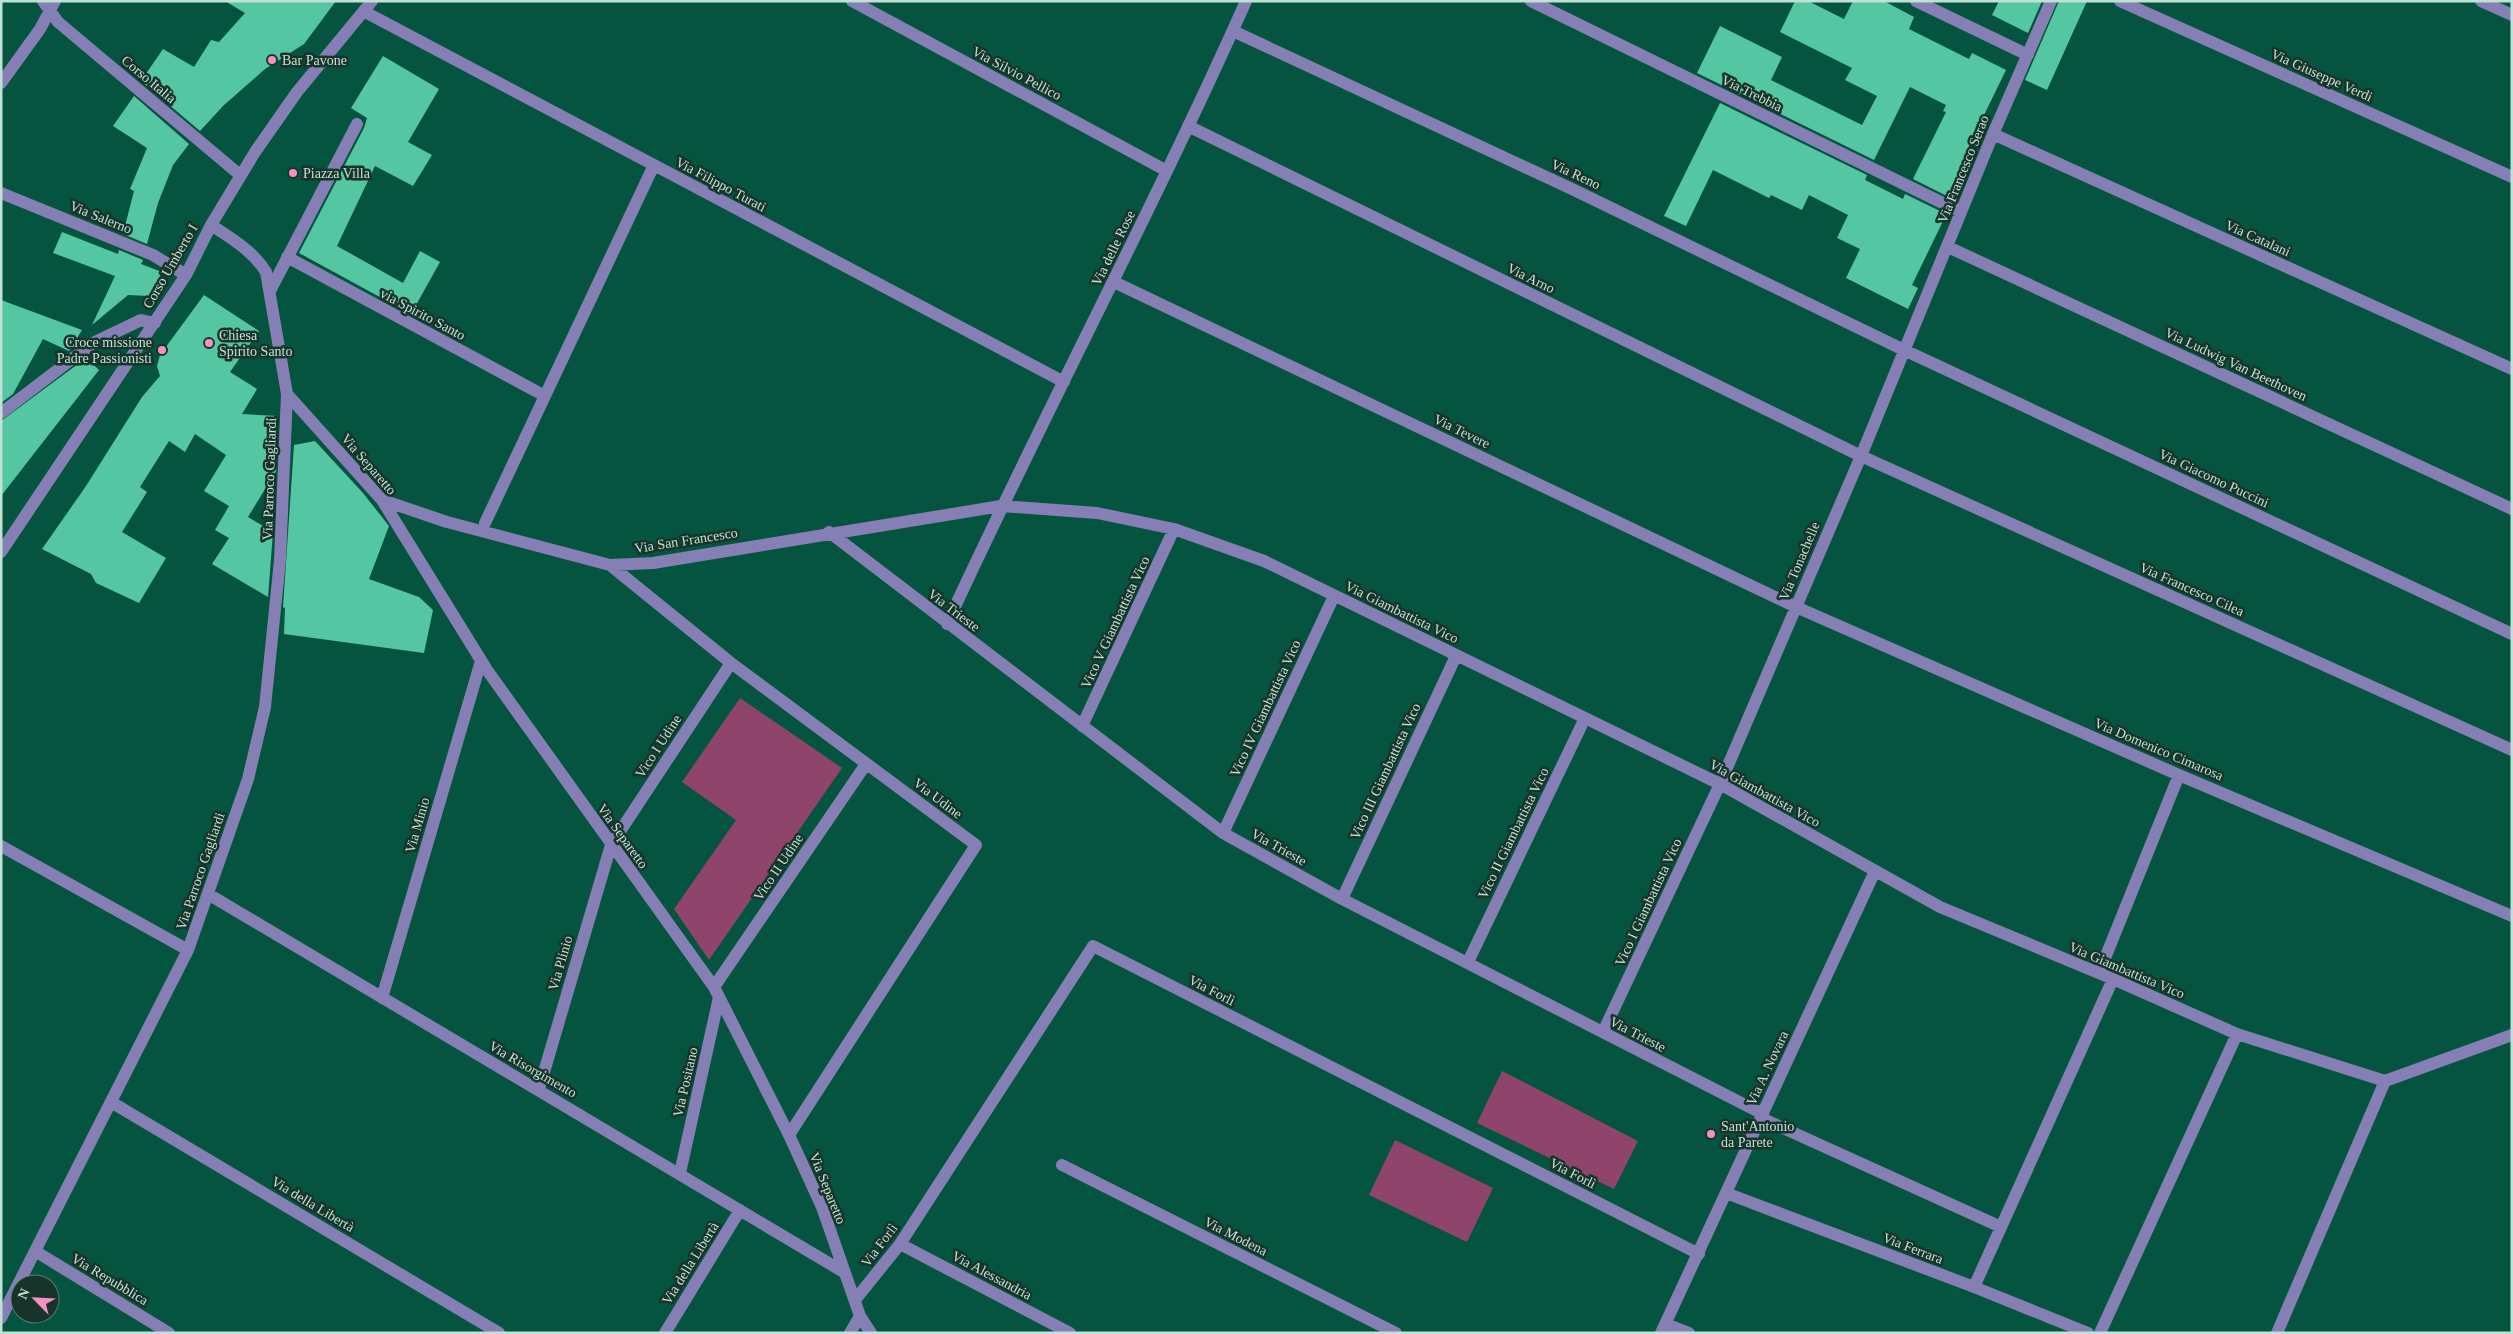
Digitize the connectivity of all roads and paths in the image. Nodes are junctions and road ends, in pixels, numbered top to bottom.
1 (372, 1) edge
2 (852, 1) edge
3 (1246, 1) edge
4 (1531, 1) edge
5 (1916, 1) edge
6 (2051, 1) edge
7 (2120, 1) edge
8 (2481, 1) edge
9 (49, 4) edge
10 (365, 12) junction
11 (2512, 15) edge
12 (1233, 31) junction
13 (2028, 55) junction
14 (1, 83) edge
15 (357, 124) dead end
16 (1188, 126) junction
17 (1993, 134) junction
18 (654, 165) junction
19 (1167, 170) junction
20 (240, 175) junction
21 (2512, 177) edge
22 (1, 193) edge
23 (1961, 212) junction
24 (211, 225) junction
25 (1948, 247) junction
26 (287, 258) junction
27 (186, 275) junction
28 (1114, 282) junction
29 (270, 291) junction
30 (155, 323) junction
31 (1904, 350) junction
32 (2512, 369) edge
33 (1064, 382) junction
34 (287, 394) junction
35 (545, 396) junction
36 (1, 413) edge
37 (1861, 456) junction
38 (382, 500) junction
39 (1001, 506) junction
40 (2512, 509) edge
41 (485, 523) dead end
42 (1174, 530) junction
43 (828, 532) junction
44 (1, 552) edge
45 (610, 565) junction
46 (1334, 596) junction
47 (1796, 607) junction
48 (947, 624) junction
49 (2512, 634) edge
50 (1456, 656) junction
51 (481, 661) junction
52 (731, 663) junction
53 (1585, 718) junction
54 (1082, 726) junction
55 (2512, 750) edge
56 (866, 764) junction
57 (2179, 775) junction
58 (1720, 784) junction
59 (1222, 833) junction
60 (611, 845) junction
61 (1, 846) edge
62 (1875, 871) junction
63 (208, 894) junction
64 (1342, 899) junction
65 (2512, 916) edge
66 (188, 950) junction
67 (1468, 962) junction
68 (2099, 973) junction
69 (2113, 979) junction
70 (717, 992) junction
71 (382, 998) junction
72 (1603, 1032) junction
73 (2236, 1034) junction
74 (2512, 1035) edge
75 (2385, 1081) junction
76 (539, 1089) junction
77 (111, 1102) junction
78 (1762, 1116) junction
79 (789, 1135) junction
80 (1062, 1165) dead end
81 (680, 1173) junction
82 (1726, 1194) junction
83 (740, 1210) junction
84 (2001, 1227) junction
85 (900, 1244) junction
86 (35, 1251) junction
87 (1699, 1254) junction
88 (842, 1271) junction
89 (1974, 1287) junction
90 (855, 1300) junction
91 (860, 1316) junction
92 (1, 1318) edge
93 (1663, 1329) edge
94 (169, 1333) edge
95 (499, 1333) edge
96 (665, 1333) edge
97 (850, 1333) edge
98 (871, 1333) edge
99 (1070, 1333) edge
100 (1396, 1333) edge
101 (1689, 1333) edge
102 (2088, 1333) edge
103 (2100, 1333) edge
104 (2277, 1333) edge

1 - 10 street, Corso Umberto I
2 - 19 street, Via Silvio Pellico
3 - 12 street, Via delle Rose
4 - 23 street, Via Trebbia
5 - 13 street
6 - 13 street, Via Francesco Serao
7 - 21 street, Via Giuseppe Verdi
8 - 11 street
9 - 14 street
9 - 20 street, Corso Italia
10 - 18 street, Via Filippo Turati
10 - 20 street, Corso Umberto I
12 - 16 street, Via delle Rose
12 - 31 street, Via Reno
13 - 17 street, Via Francesco Serao
15 - 26 street
16 - 19 street, Via delle Rose
16 - 37 street, Via Arno
17 - 23 street, Via Francesco Serao
17 - 32 street, Via Catalani
18 - 33 street, Via Filippo Turati
18 - 35 street
19 - 28 street, Via delle Rose
20 - 24 street, Corso Umberto I
22 - 27 street, Via Salerno
23 - 25 street, Via Francesco Serao
24 - 27 street, Corso Umberto I
24 - 29 street
25 - 31 street, Via Francesco Serao
25 - 40 street, Via Ludwig Van Beethoven
26 - 29 street
26 - 35 street, via Spirito Santo
27 - 30 street, Corso Umberto I
28 - 33 street, Via delle Rose
28 - 47 street, Via Tevere
29 - 34 street
30 - 36 street
30 - 44 street, Corso Umberto I
31 - 37 street, Via Tonachelle
31 - 49 street, Via Giacomo Puccini
33 - 39 street, Via delle Rose
34 - 38 street, Via Separetto
34 - 63 street, Via Parroco Gagliardi
35 - 41 street
37 - 47 street, Via Tonachelle
37 - 55 street, Via Francesco Cilea
38 - 45 street, Via San Francesco
38 - 51 street, Via Separetto
39 - 42 street, Via Giambattista Vico
39 - 43 street, Via San Francesco
39 - 48 street, Via delle Rose
42 - 46 street, Via Giambattista Vico
42 - 54 street, Vico V Giambattista Vico
43 - 45 street, Via San Francesco
43 - 48 street, Via Trieste
45 - 52 street, Via Udine
46 - 50 street, Via Giambattista Vico
46 - 59 street, Vico IV Giambattista Vico
47 - 57 street, Via Domenico Cimarosa
47 - 58 street, Via Tonachelle
48 - 54 street, Via Trieste
50 - 53 street, Via Giambattista Vico
50 - 64 street, Vico III Giambattista Vico
51 - 60 street, Via Separetto
51 - 71 street, Via Minio
52 - 56 street, Via Udine
52 - 60 street, Vico I Udine
53 - 58 street, Via Giambattista Vico
53 - 67 street, Vico II Giambattista Vico
54 - 59 street, Via Trieste
56 - 70 street, Vico II Udine
56 - 79 street, Via Udine
57 - 65 street, Via Domenico Cimarosa
57 - 68 street
58 - 62 street, Via Giambattista Vico
58 - 72 street, Vico I Giambattista Vico
59 - 64 street, Via Trieste
60 - 70 street, Via Separetto
60 - 76 street, Via Plinio
61 - 66 street
62 - 68 street, Via Giambattista Vico
62 - 78 street, Via A. Novara
63 - 66 street, Via Parroco Gagliardi
63 - 71 street, Via Risorgimento
64 - 67 street, Via Trieste
66 - 77 street, Via Parroco Gagliardi
67 - 72 street, Via Trieste
68 - 69 street, Via Giambattista Vico
69 - 73 street, Via Giambattista Vico
69 - 84 street
70 - 79 street, Via Separetto
70 - 81 street, Via Positano
71 - 76 street, Via Risorgimento
72 - 78 street, Via Trieste
73 - 75 street, Via Giambattista Vico
73 - 103 street
74 - 75 street
75 - 104 street
76 - 81 street, Via Risorgimento
77 - 86 street, Via Parroco Gagliardi
77 - 95 street, Via della Libertà
78 - 82 street, Via A. Novara
78 - 84 street, Via Trieste
79 - 88 street, Via Separetto
80 - 100 street, Via Modena
81 - 83 street, Via Risorgimento
82 - 87 street, Via A. Novara
82 - 89 street, Via Ferrara
83 - 88 street, Via Risorgimento
83 - 96 street, Via della Libertà
84 - 89 street
85 - 87 street, Via Forlì
85 - 90 street, Via Forlì
85 - 99 street, Via Alessandria
86 - 92 street, Via Parroco Gagliardi
86 - 94 street, Via Repubblica
87 - 93 street, Via A. Novara
88 - 90 street, Via Separetto
89 - 102 street, Via Ferrara
90 - 91 street, Via Separetto
91 - 97 street
91 - 98 street, Via Separetto
93 - 101 street

